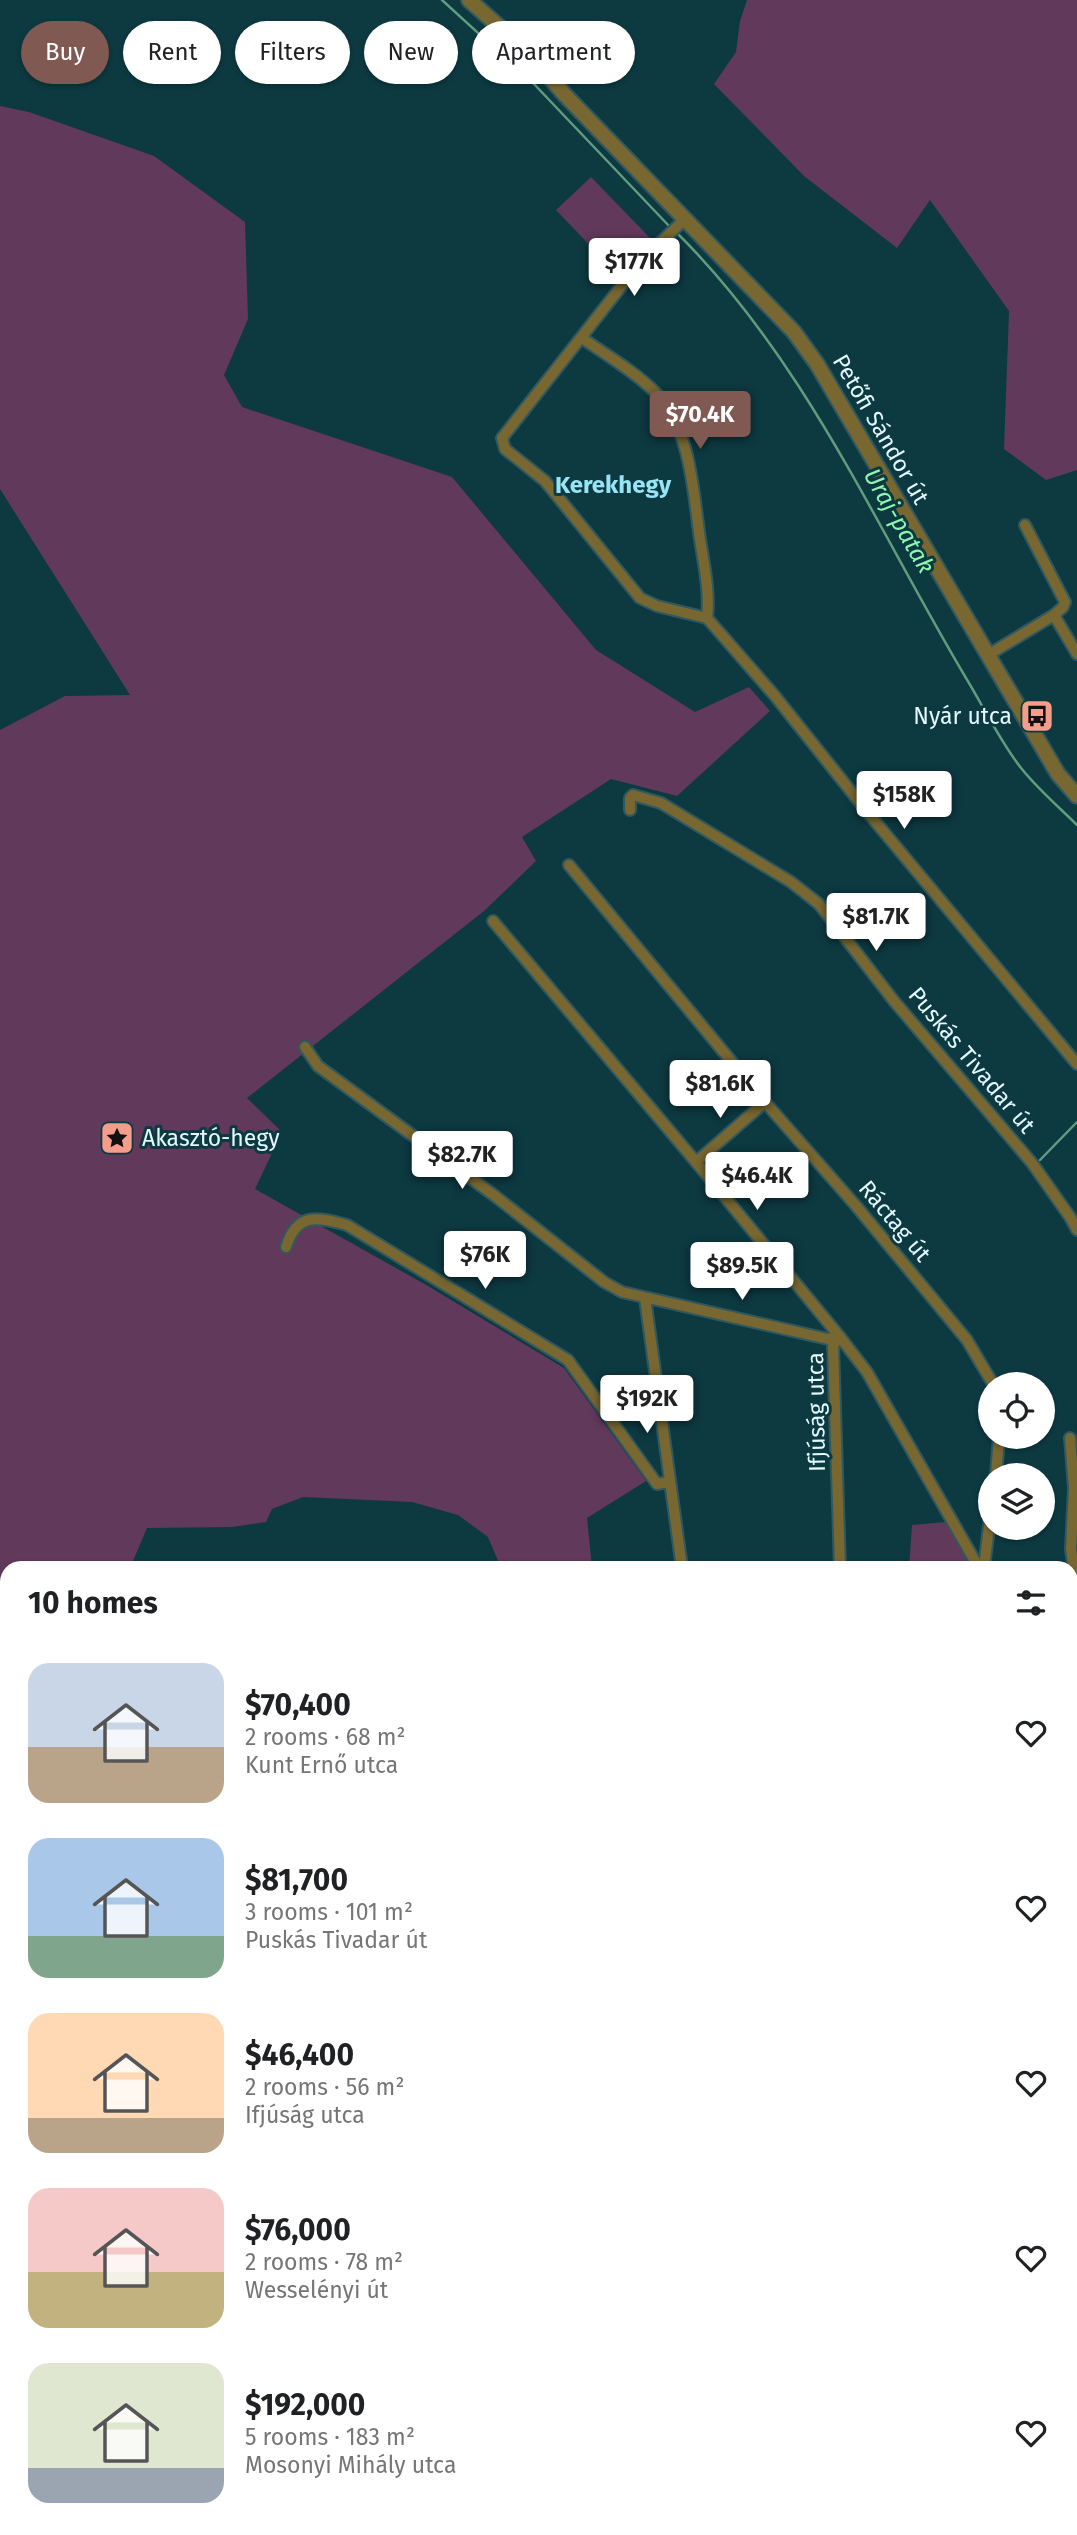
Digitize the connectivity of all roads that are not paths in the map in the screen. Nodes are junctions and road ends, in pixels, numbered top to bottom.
1 (469, 0) edge
2 (683, 221) junction
3 (582, 338) junction
4 (1025, 525) dead end
5 (1054, 615) junction
6 (707, 618) junction
7 (1077, 654) edge
8 (988, 655) junction
9 (1077, 796) edge
10 (630, 810) dead end
11 (569, 865) dead end
12 (494, 921) dead end
13 (305, 1047) dead end
14 (1077, 1065) edge
15 (765, 1102) junction
16 (696, 1161) junction
17 (1077, 1230) edge
18 (286, 1247) dead end
19 (645, 1298) junction
20 (840, 1337) junction
21 (986, 1372) edge
22 (1070, 1438) dead end
23 (669, 1482) junction
24 (986, 1540) edge
25 (681, 1561) edge
26 (840, 1561) edge
27 (978, 1561) edge
28 (983, 1561) edge
29 (1073, 1561) edge

1 - 2 street, Petőfi Sándor út
2 - 3 street
2 - 8 street, Petőfi Sándor út
3 - 6 street
3 - 6 street
4 - 5 street
5 - 7 street
5 - 8 street
6 - 14 street
8 - 9 street, Petőfi Sándor út
10 - 17 street, Puskás Tivadar út
11 - 15 street, Ráctag út
12 - 16 street, Ifjúság utca
13 - 19 street
15 - 16 street
15 - 21 street, Ráctag út
16 - 20 street, Ifjúság utca
18 - 23 street
19 - 20 street
19 - 23 street
20 - 26 street, Ifjúság utca
20 - 27 street
22 - 29 street
23 - 25 street
24 - 28 street

